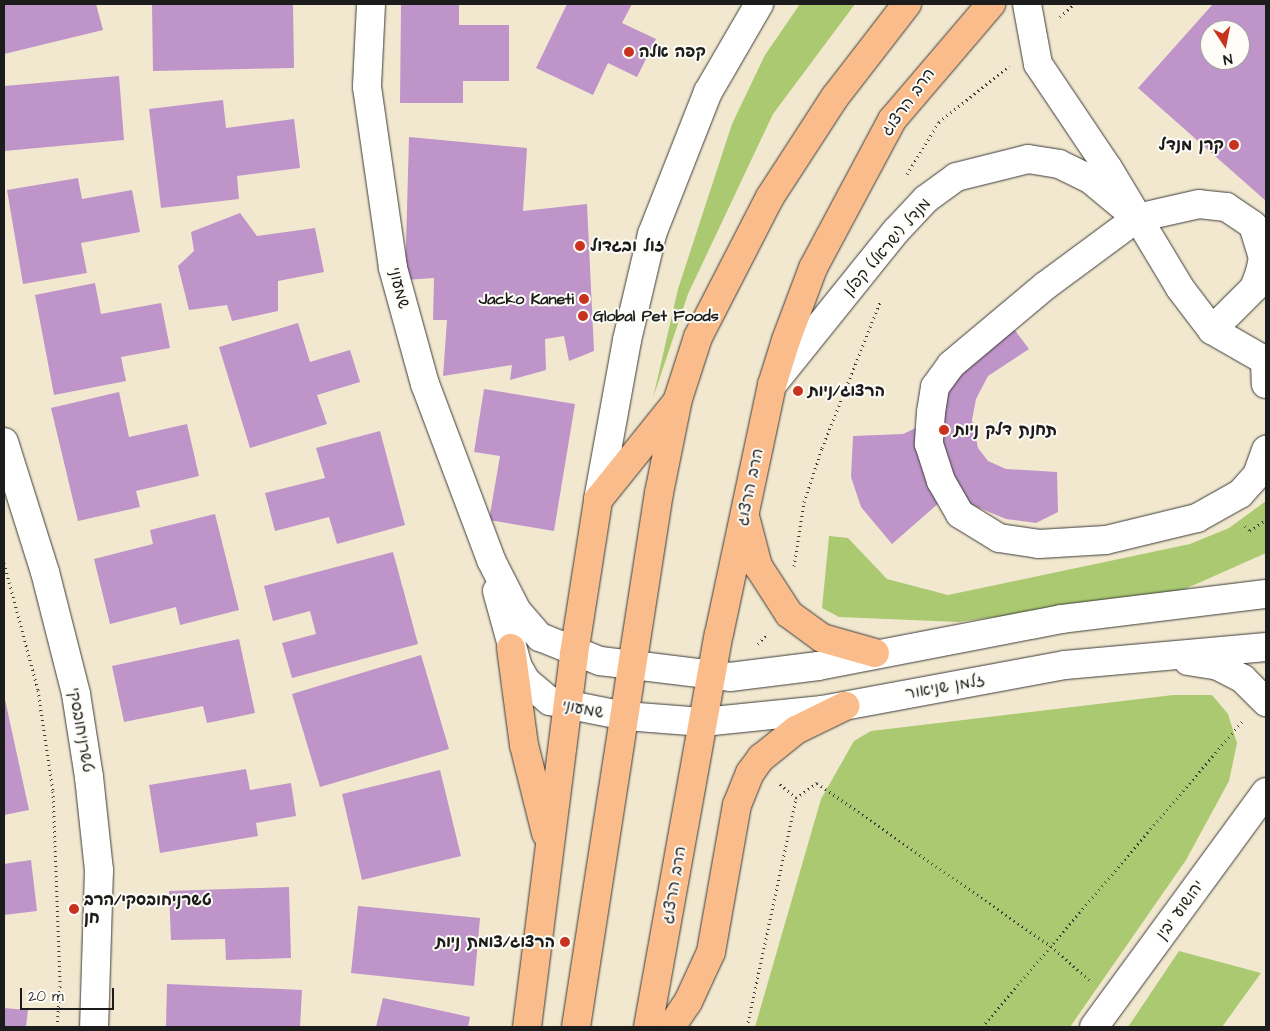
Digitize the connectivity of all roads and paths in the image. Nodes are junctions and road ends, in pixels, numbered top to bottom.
1 (371, 4) edge
2 (759, 4) edge
3 (907, 4) edge
4 (991, 4) edge
5 (1027, 4) edge
6 (1074, 4) edge
7 (1033, 51) junction
8 (902, 182) dead end
9 (1137, 218) junction
10 (884, 293) dead end
11 (1212, 330) junction
12 (1266, 369) edge
13 (772, 385) junction
14 (678, 399) junction
15 (4, 442) edge
16 (1266, 450) edge
17 (598, 500) junction
18 (744, 512) junction
19 (491, 560) junction
20 (4, 563) edge
21 (794, 573) dead end
22 (1262, 593) edge
23 (1266, 647) edge
24 (511, 648) junction
25 (875, 653) junction
26 (574, 654) junction
27 (1162, 656) junction
28 (632, 666) junction
29 (710, 678) junction
30 (1265, 699) edge
31 (845, 706) junction
32 (567, 708) junction
33 (625, 716) junction
34 (703, 722) junction
35 (750, 773) junction
36 (1266, 792) edge
37 (796, 798) junction
38 (550, 847) junction
39 (1051, 946) junction
40 (1113, 1001) junction
41 (56, 1027) edge
42 (94, 1027) edge
43 (527, 1027) edge
44 (576, 1027) edge
45 (648, 1027) edge
46 (671, 1027) edge
47 (747, 1027) edge
48 (982, 1027) edge
49 (1094, 1027) edge

1 - 19 street, שמעוני
2 - 17 street
3 - 14 main road
4 - 13 main road, הרב הרצוג
5 - 7 street, מנדל (ישראל) קפלן
6 - 7 path
7 - 8 path
7 - 9 street, מנדל (ישראל) קפלן
9 - 11 street, מנדל (ישראל) קפלן
9 - 11 street
9 - 13 street, מנדל (ישראל) קפלן
9 - 16 street
10 - 21 path
11 - 12 street, מנדל (ישראל) קפלן
13 - 18 main road, הרב הרצוג
14 - 17 main road
14 - 28 main road
15 - 42 street, טשרניחובסקי
17 - 26 main road
18 - 25 main road
18 - 29 main road, הרב הרצוג
19 - 24 street, שמעוני
19 - 26 street, שמעוני
20 - 41 path
22 - 25 street
23 - 27 street, זלמן שניאור
24 - 32 street, שמעוני
24 - 38 main road
25 - 29 street
26 - 28 street, שמעוני
26 - 32 main road
27 - 30 street
27 - 31 street, זלמן שניאור
28 - 29 street
28 - 33 main road
29 - 34 main road, הרב הרצוג
30 - 39 path
31 - 34 street, זלמן שניאור
31 - 35 main road
32 - 33 street, שמעוני
32 - 38 main road
33 - 34 street, זלמן שניאור
33 - 44 main road
34 - 45 main road, הרב הרצוג
35 - 37 path
35 - 46 main road
36 - 40 street, יהושוע יבין
37 - 39 path
37 - 47 path
38 - 43 main road
39 - 40 path
39 - 48 path
40 - 49 street, יהושוע יבין

